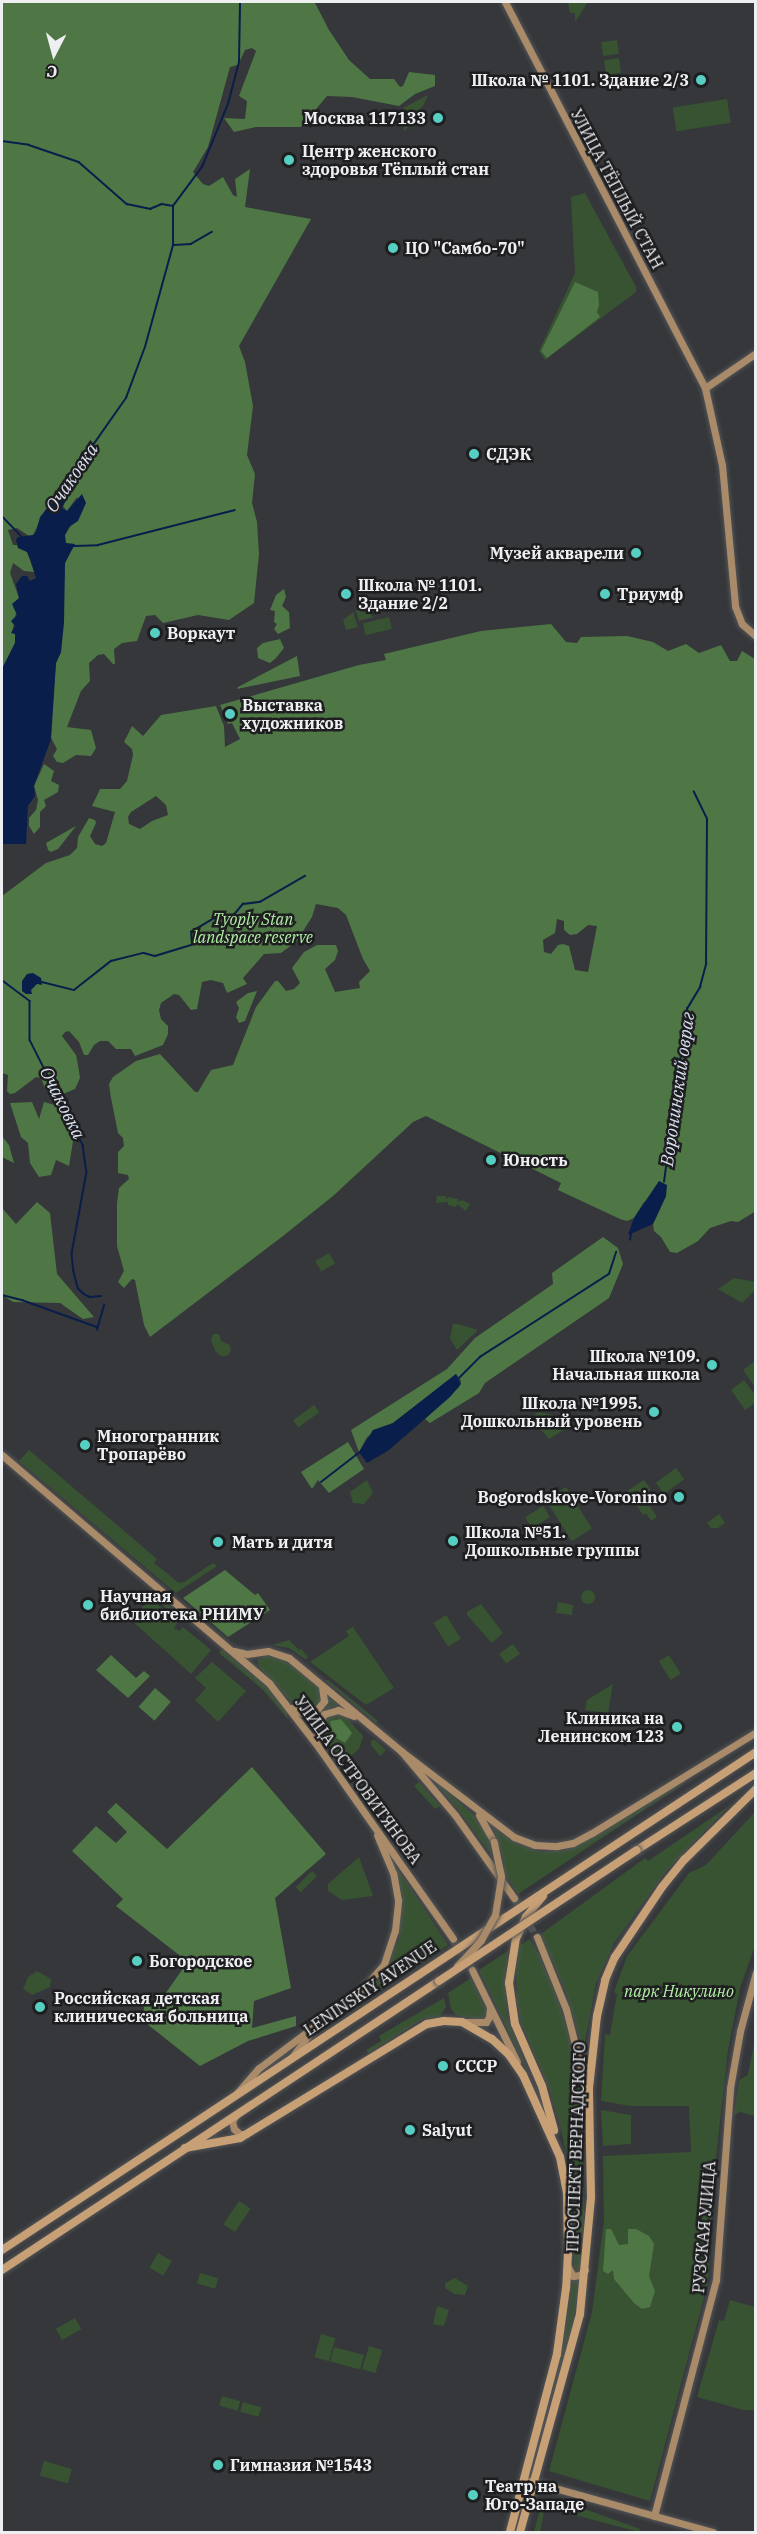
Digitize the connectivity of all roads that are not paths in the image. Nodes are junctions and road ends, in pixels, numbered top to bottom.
1 (505, 2) edge
2 (756, 353) edge
3 (705, 388) junction
4 (756, 636) edge
5 (2, 1455) edge
6 (229, 1648) junction
7 (273, 1652) junction
8 (259, 1673) junction
9 (321, 1683) junction
10 (288, 1706) junction
11 (364, 1721) junction
12 (756, 1732) edge
13 (320, 1748) junction
14 (401, 1751) junction
15 (756, 1752) edge
16 (756, 1773) edge
17 (756, 1789) edge
18 (467, 1802) junction
19 (373, 1824) junction
20 (555, 1884) junction
21 (514, 1898) tunnel mouth
22 (537, 1937) tunnel mouth
23 (453, 1939) tunnel mouth
24 (472, 1970) tunnel mouth
25 (756, 1972) edge
26 (439, 1981) junction
27 (487, 2000) junction
28 (462, 2022) junction
29 (316, 2026) junction
30 (291, 2059) junction
31 (523, 2075) junction
32 (234, 2097) junction
33 (589, 2103) junction
34 (237, 2114) junction
35 (249, 2133) junction
36 (185, 2148) junction
37 (560, 2157) junction
38 (2, 2250) edge
39 (567, 2265) junction
40 (586, 2266) junction
41 (2, 2270) edge
42 (524, 2480) junction
43 (534, 2482) junction
44 (654, 2516) junction
45 (510, 2532) edge
46 (520, 2532) edge
47 (713, 2532) edge

1 - 3 main road, УЛИЦА ТЁПЛЫЙ СТАН
2 - 3 main road
3 - 4 main road, УЛИЦА ТЁПЛЫЙ СТАН
5 - 6 main road, УЛИЦА ОСТРОВИТЯНОВА
6 - 7 main road, УЛИЦА ОСТРОВИТЯНОВА
6 - 8 main road, УЛИЦА ОСТРОВИТЯНОВА
7 - 8 main road
7 - 9 main road, УЛИЦА ОСТРОВИТЯНОВА
8 - 10 main road, УЛИЦА ОСТРОВИТЯНОВА
9 - 10 main road
9 - 11 main road, УЛИЦА ОСТРОВИТЯНОВА
10 - 13 main road, УЛИЦА ОСТРОВИТЯНОВА
11 - 13 main road
11 - 14 main road, УЛИЦА ОСТРОВИТЯНОВА
12 - 18 main road
13 - 19 main road, УЛИЦА ОСТРОВИТЯНОВА
14 - 18 main road
14 - 21 main road, УЛИЦА ОСТРОВИТЯНОВА
15 - 20 main road, LENINSKIY AVENUE
16 - 26 main road, LENINSKIY AVENUE, bridge
17 - 33 main road, ПРОСПЕКТ ВЕРНАДСКОГО
18 - 26 main road, bridge
19 - 23 main road, УЛИЦА ОСТРОВИТЯНОВА
19 - 29 main road
20 - 30 main road, LENINSKIY AVENUE
20 - 37 main road
22 - 33 main road
24 - 27 main road
25 - 44 main road, РУЗСКАЯ УЛИЦА
26 - 34 main road, LENINSKIY AVENUE
27 - 28 main road
27 - 31 main road
28 - 31 main road, ПРОСПЕКТ ВЕРНАДСКОГО
28 - 35 main road
29 - 30 main road
29 - 32 main road
30 - 32 main road, LENINSKIY AVENUE
31 - 37 main road, ПРОСПЕКТ ВЕРНАДСКОГО
32 - 38 main road, LENINSKIY AVENUE
33 - 40 main road, ПРОСПЕКТ ВЕРНАДСКОГО
34 - 35 main road
34 - 36 main road, LENINSKIY AVENUE
35 - 36 main road
36 - 41 main road, LENINSKIY AVENUE
37 - 39 main road, ПРОСПЕКТ ВЕРНАДСКОГО
39 - 40 main road
39 - 42 main road, ПРОСПЕКТ ВЕРНАДСКОГО
40 - 43 main road, ПРОСПЕКТ ВЕРНАДСКОГО
42 - 43 main road
42 - 45 main road, ПРОСПЕКТ ВЕРНАДСКОГО
43 - 44 main road
43 - 46 main road, ПРОСПЕКТ ВЕРНАДСКОГО
44 - 47 main road

